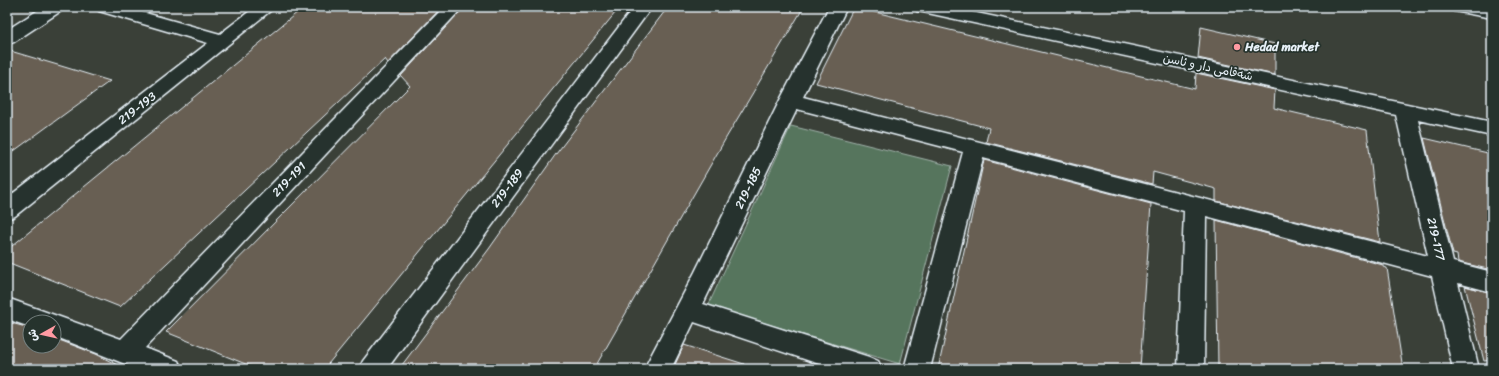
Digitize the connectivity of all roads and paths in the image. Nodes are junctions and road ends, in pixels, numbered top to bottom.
1 (55, 7) edge
2 (105, 7) edge
3 (266, 7) edge
4 (454, 7) edge
5 (643, 7) edge
6 (838, 7) edge
7 (923, 7) edge
8 (1460, 7) edge
9 (1492, 13) edge
10 (7, 38) edge
11 (223, 41) junction
12 (790, 100) junction
13 (1405, 109) junction
14 (1492, 129) edge
15 (975, 148) junction
16 (1195, 205) junction
17 (7, 210) edge
18 (1443, 269) junction
19 (1492, 282) edge
20 (7, 308) edge
21 (689, 310) junction
22 (23, 314) edge
23 (62, 329) edge
24 (125, 352) junction
25 (169, 369) edge
26 (372, 369) edge
27 (657, 369) edge
28 (869, 369) edge
29 (917, 369) edge
30 (1191, 369) edge
31 (1466, 369) edge

1 - 10 street
2 - 11 street
3 - 11 street, 219-193
4 - 24 street, 219-191
5 - 26 street, 219-189
6 - 12 street, 219-185
7 - 13 street, شەقامی دار و ئاسن
8 - 9 street
11 - 17 street, 219-193
12 - 15 street
12 - 21 street, 219-185
13 - 14 street, شەقامی دار و ئاسن
13 - 18 street, 219-177
15 - 16 street
15 - 29 street
16 - 18 street
16 - 30 street
18 - 19 street
18 - 31 street, 219-177
20 - 22 street
21 - 27 street, 219-185
21 - 28 street
23 - 24 street
24 - 25 street

